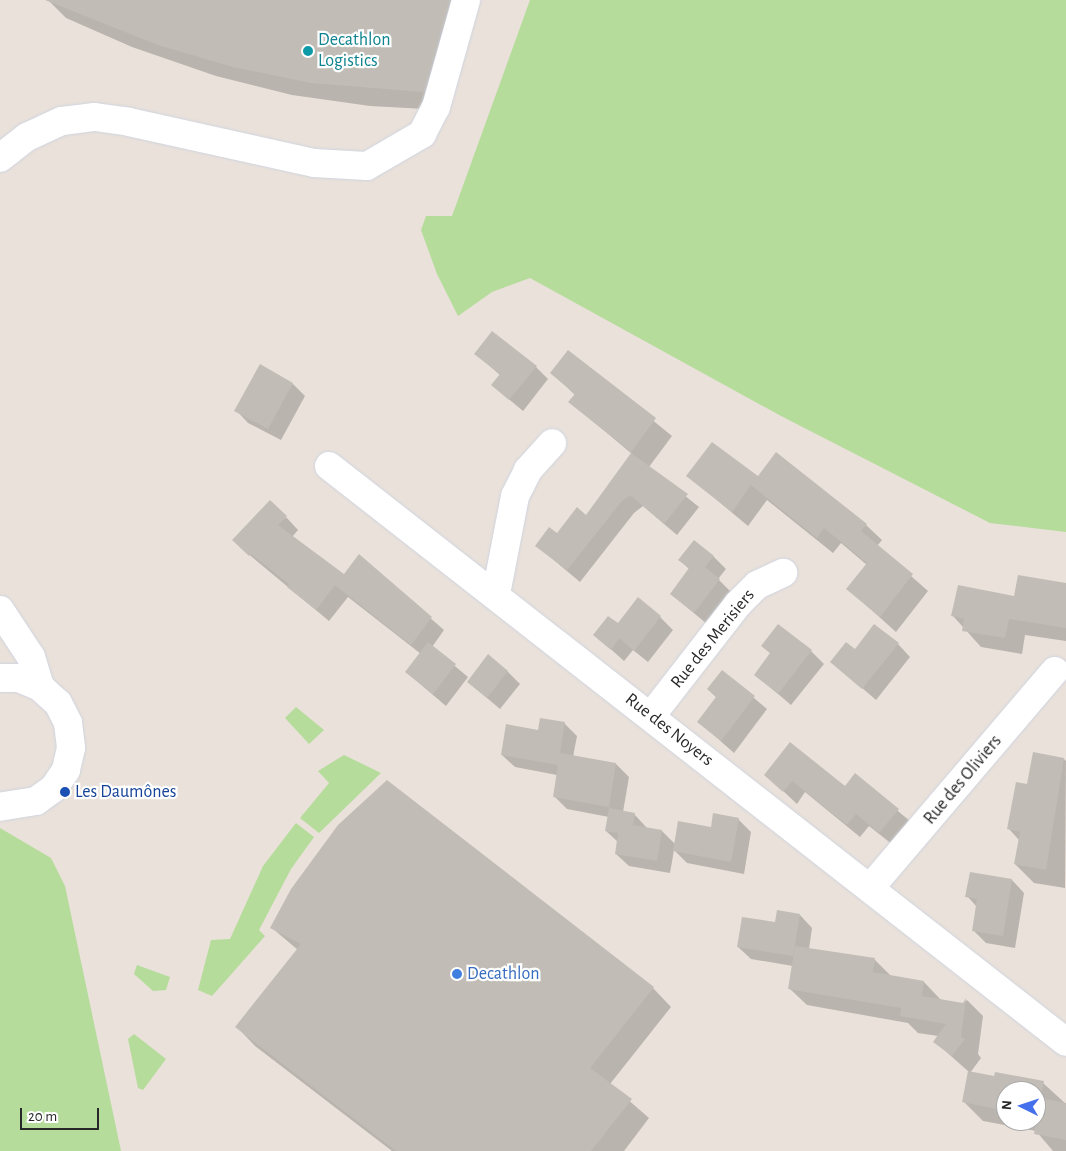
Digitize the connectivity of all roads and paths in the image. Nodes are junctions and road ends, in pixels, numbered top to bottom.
1 (466, 0) edge
2 (0, 158) edge
3 (552, 443) dead end
4 (329, 466) dead end
5 (783, 573) dead end
6 (496, 594) junction
7 (0, 610) edge
8 (1055, 671) dead end
9 (0, 678) edge
10 (40, 687) junction
11 (652, 716) junction
12 (0, 807) edge
13 (870, 888) junction
14 (1066, 1042) edge

1 - 2 street
3 - 6 street
4 - 6 street, Rue des Noyers
5 - 11 street, Rue des Merisiers
6 - 11 street, Rue des Noyers
7 - 10 street
8 - 13 street, Rue des Oliviers
9 - 10 street
10 - 12 street
11 - 13 street, Rue des Noyers
13 - 14 street, Rue des Noyers

